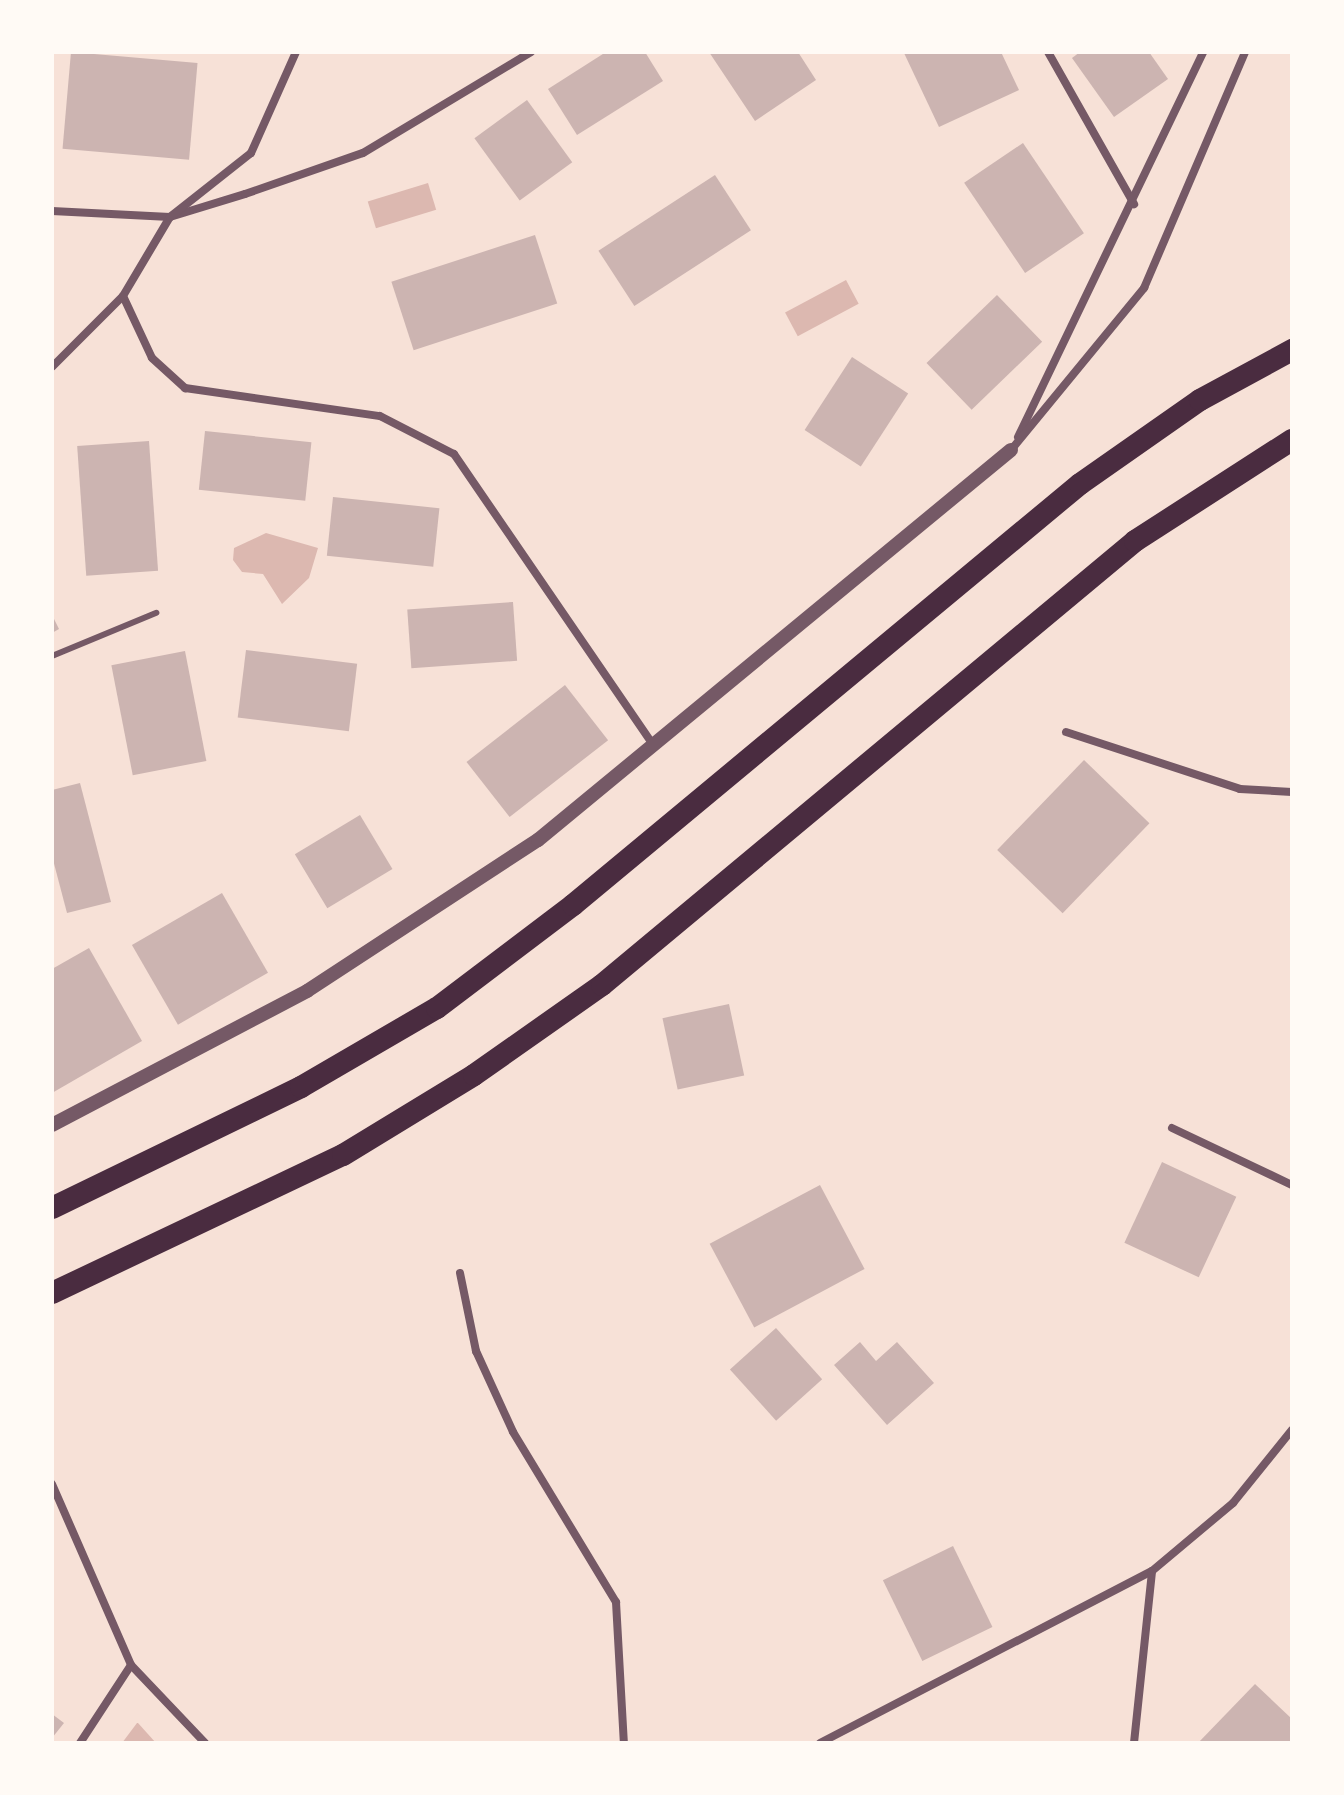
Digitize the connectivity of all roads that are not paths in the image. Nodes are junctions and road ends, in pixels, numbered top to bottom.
1 (296, 52) edge
2 (531, 52) edge
3 (1048, 52) edge
4 (1203, 52) edge
5 (1245, 52) edge
6 (1134, 204) junction
7 (52, 211) edge
8 (170, 217) junction
9 (123, 296) junction
10 (1292, 350) edge
11 (52, 367) edge
12 (1292, 440) edge
13 (1011, 450) junction
14 (156, 613) dead end
15 (52, 656) edge
16 (1066, 732) dead end
17 (653, 745) junction
18 (1292, 792) edge
19 (52, 1125) edge
20 (1172, 1128) dead end
21 (1292, 1185) edge
22 (52, 1208) edge
23 (460, 1273) dead end
24 (52, 1293) edge
25 (1292, 1430) edge
26 (52, 1484) edge
27 (1152, 1571) junction
28 (131, 1665) junction
29 (80, 1743) edge
30 (205, 1743) edge
31 (624, 1743) edge
32 (820, 1743) edge
33 (1134, 1743) edge

1 - 8 street
2 - 8 street
3 - 6 street
4 - 6 street
5 - 13 street
6 - 13 street
7 - 8 street
8 - 9 street
9 - 11 street
9 - 17 street
10 - 22 highway
12 - 24 highway
13 - 17 street
14 - 15 lane
16 - 18 street
17 - 19 street
20 - 21 street
23 - 31 street
25 - 27 street
26 - 28 street
27 - 32 street
27 - 33 street
28 - 29 street
28 - 30 street

